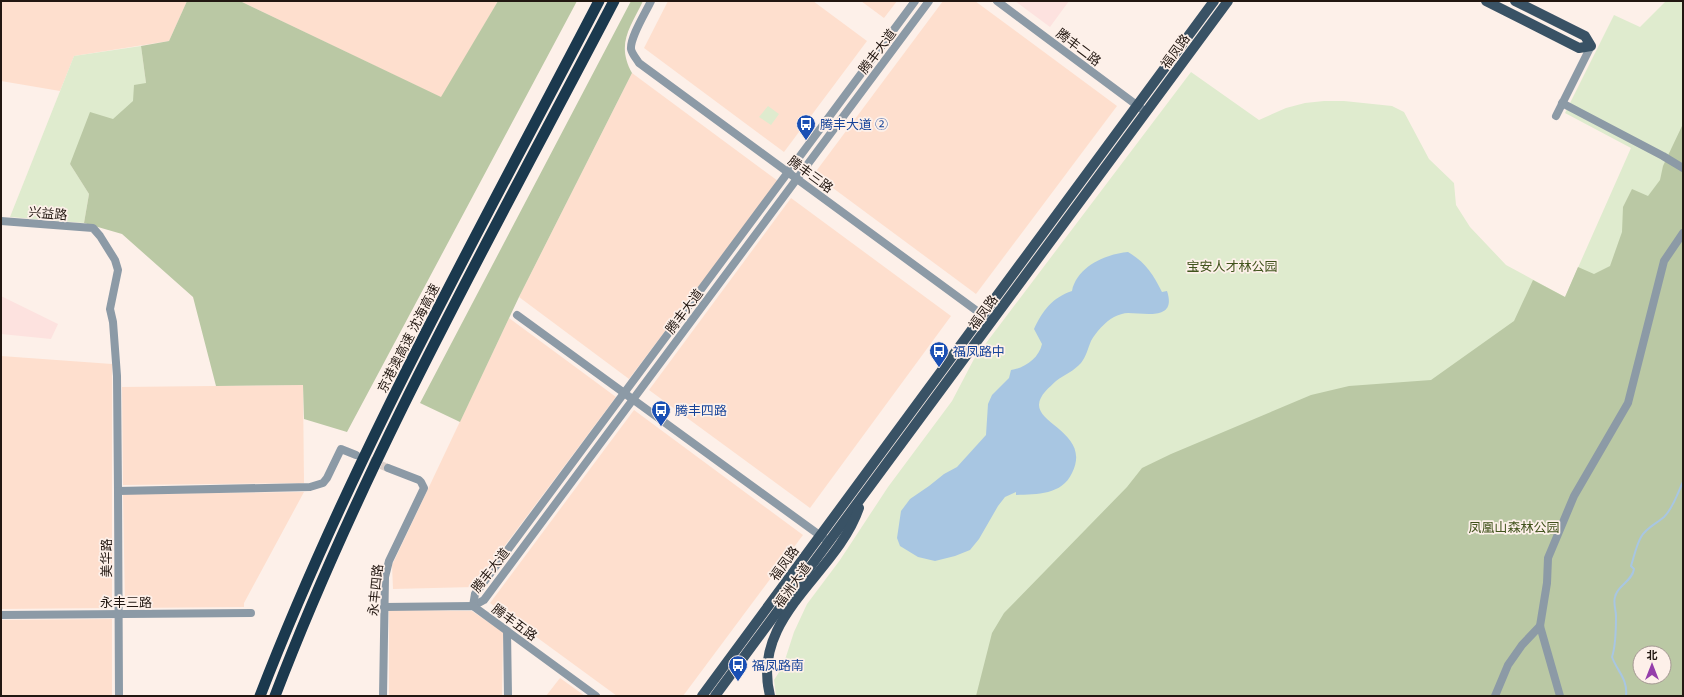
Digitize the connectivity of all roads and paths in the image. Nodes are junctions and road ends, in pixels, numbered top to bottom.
1 (599, 1) edge
2 (614, 1) edge
3 (651, 1) edge
4 (915, 1) edge
5 (929, 1) edge
6 (997, 1) edge
7 (1228, 1) edge
8 (1486, 1) edge
9 (1515, 1) edge
10 (1210, 3) edge
11 (1591, 46) junction
12 (1562, 104) junction
13 (1137, 105) junction
14 (1146, 112) junction
15 (1556, 116) dead end
16 (1683, 168) edge
17 (788, 172) junction
18 (797, 179) junction
19 (1, 221) edge
20 (92, 228) joint
21 (1683, 233) edge
22 (518, 315) dead end
23 (983, 315) junction
24 (992, 322) junction
25 (624, 393) junction
26 (633, 400) junction
27 (919, 401) junction
28 (928, 408) junction
29 (356, 455) tunnel mouth
30 (388, 468) tunnel mouth
31 (118, 491) junction
32 (862, 497) junction
33 (820, 536) junction
34 (829, 542) junction
35 (384, 606) junction
36 (473, 606) junction
37 (251, 613) dead end
38 (1, 614) edge
39 (118, 614) junction
40 (1540, 626) junction
41 (507, 631) junction
42 (119, 696) edge
43 (260, 696) edge
44 (275, 696) edge
45 (383, 696) edge
46 (508, 696) edge
47 (596, 696) edge
48 (702, 696) edge
49 (715, 696) edge
50 (770, 696) edge
51 (1495, 696) edge
52 (1560, 696) edge

1 - 43 highway, 京港澳高速 沈海高速
2 - 44 highway, 京港澳高速 沈海高速
3 - 17 street, 腾丰三路
4 - 17 street, 腾丰大道
5 - 18 street, 腾丰大道
6 - 13 street, 腾丰二路
7 - 14 main road, 福凤路
8 - 11 main road
9 - 11 main road
10 - 13 main road, 福凤路
11 - 12 street
12 - 15 street
12 - 16 street
13 - 14 street, 腾丰二路
13 - 23 main road, 福凤路
14 - 24 main road, 福凤路
17 - 18 street, 腾丰三路
17 - 25 street, 腾丰大道
18 - 23 street, 腾丰三路
18 - 26 street, 腾丰大道
19 - 20 street, 兴益路
20 - 31 street, 美华路
21 - 40 street
22 - 25 street
23 - 24 street, 腾丰三路
23 - 27 main road, 福凤路
24 - 28 main road, 福凤路
25 - 26 street
25 - 36 street, 腾丰大道
26 - 33 street
26 - 36 street, 腾丰大道
27 - 28 main road
27 - 33 main road, 福凤路
28 - 32 main road, 福凤路
29 - 31 street
30 - 35 street, 永丰四路
31 - 39 street, 美华路
32 - 34 main road, 福凤路
32 - 50 main road, 福洲大道
33 - 34 street
33 - 48 main road, 福凤路
34 - 49 main road, 福凤路
35 - 36 street, 腾丰五路
35 - 45 street, 永丰四路
36 - 41 street, 腾丰五路
37 - 39 street, 永丰三路
38 - 39 street, 永丰三路
39 - 42 street, 美华路
40 - 51 street
40 - 52 street
41 - 46 street
41 - 47 street, 腾丰五路

